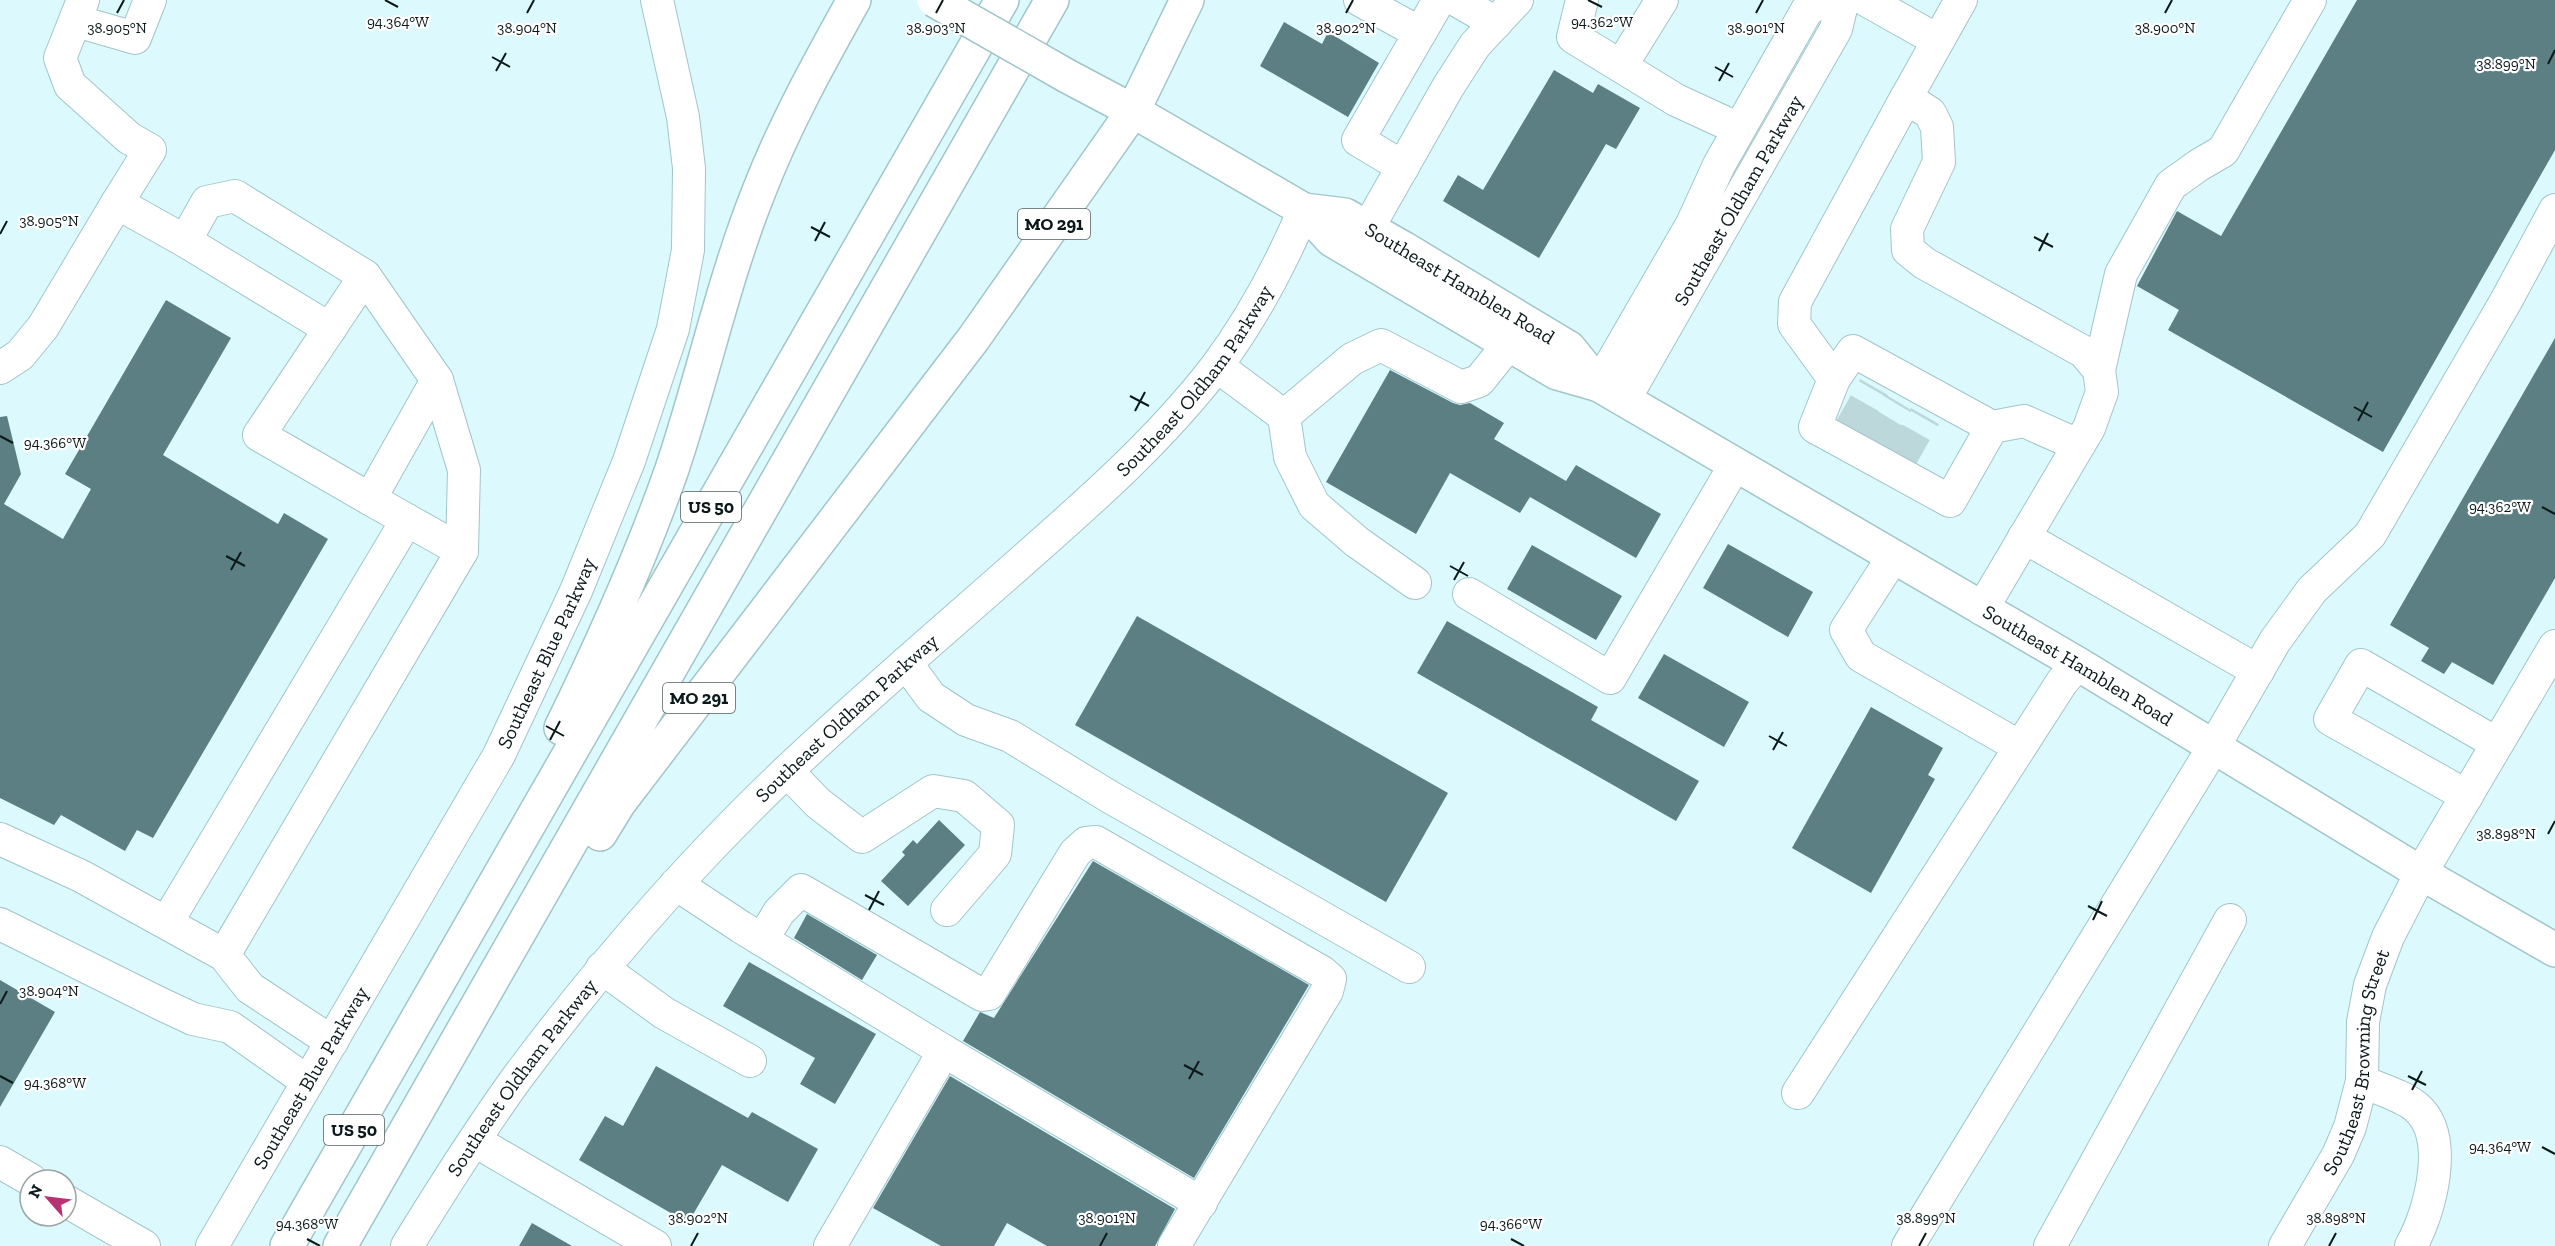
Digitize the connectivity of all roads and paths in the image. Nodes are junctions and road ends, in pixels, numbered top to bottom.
1 (150, 0) edge
2 (657, 0) edge
3 (854, 0) edge
4 (933, 0) edge
5 (1002, 0) edge
6 (1052, 0) edge
7 (1187, 0) edge
8 (1360, 0) edge
9 (1440, 0) edge
10 (1456, 0) edge
11 (1517, 0) edge
12 (1582, 0) edge
13 (1662, 0) edge
14 (1825, 0) edge
15 (1843, 0) edge
16 (1866, 0) edge
17 (1961, 0) edge
18 (2310, 0) edge
19 (79, 10) edge
20 (1496, 23) junction
21 (1420, 33) junction
22 (1937, 40) junction
23 (1621, 66) junction
24 (1906, 98) junction
25 (1133, 111) junction
26 (1739, 129) junction
27 (1403, 167) junction
28 (117, 203) junction
29 (1304, 210) junction
30 (2555, 210) edge
31 (1368, 228) junction
32 (184, 241) junction
33 (365, 276) junction
34 (330, 329) junction
35 (1508, 345) junction
36 (1217, 366) junction
37 (0, 368) edge
38 (2099, 370) junction
39 (1834, 379) junction
40 (437, 380) junction
41 (1612, 392) junction
42 (1284, 416) junction
43 (1992, 427) junction
44 (2078, 445) junction
45 (1735, 465) junction
46 (370, 499) junction
47 (407, 520) junction
48 (2024, 537) junction
49 (462, 552) junction
50 (1893, 557) junction
51 (1415, 582) dead end
52 (1469, 594) dead end
53 (1982, 609) junction
54 (2555, 646) edge
55 (906, 663) junction
56 (2078, 664) junction
57 (2258, 671) junction
58 (2496, 743) junction
59 (2020, 747) junction
60 (2213, 748) junction
61 (787, 771) junction
62 (2467, 796) junction
63 (0, 839) edge
64 (2421, 873) junction
65 (676, 884) junction
66 (947, 910) dead end
67 (2230, 920) dead end
68 (167, 922) junction
69 (0, 924) edge
70 (769, 929) junction
71 (2555, 950) edge
72 (224, 955) junction
73 (1409, 967) dead end
74 (602, 968) junction
75 (250, 988) junction
76 (420, 1013) junction
77 (230, 1027) junction
78 (332, 1042) junction
79 (944, 1051) junction
80 (750, 1061) dead end
81 (444, 1065) junction
82 (2362, 1081) junction
83 (308, 1082) junction
84 (1798, 1093) dead end
85 (475, 1141) junction
86 (0, 1162) edge
87 (18, 1172) edge
88 (1201, 1203) junction
89 (78, 1211) edge
90 (107, 1236) edge
91 (415, 1243) edge
92 (144, 1246) edge
93 (212, 1246) edge
94 (287, 1246) edge
95 (340, 1246) edge
96 (655, 1246) edge
97 (830, 1246) edge
98 (1174, 1246) edge
99 (1908, 1246) edge
100 (2050, 1246) edge
101 (2285, 1246) edge
102 (2411, 1246) edge

1 - 19 street
2 - 78 street, Southeast Blue Parkway
3 - 76 main road
4 - 25 main road, Southeast Hamblen Road, bridge
5 - 76 main road, US 50
6 - 81 main road, US 50
7 - 25 main road
8 - 21 street
9 - 21 street
10 - 20 street
11 - 20 street
12 - 23 street
13 - 23 street
14 - 26 street, Southeast Oldham Parkway
15 - 41 street, Southeast Oldham Parkway
16 - 22 street
17 - 22 street
18 - 38 street
19 - 28 street
20 - 27 street
21 - 27 street
22 - 24 street
23 - 26 street
24 - 38 street
24 - 39 street
25 - 29 main road, Southeast Hamblen Road
25 - 81 main road, MO 291
26 - 41 street, Southeast Oldham Parkway
27 - 31 street
28 - 32 street
28 - 37 street
29 - 31 main road, Southeast Hamblen Road
29 - 35 main road, Southeast Hamblen Road
29 - 36 street, Southeast Oldham Parkway
30 - 57 street
31 - 41 main road, Southeast Hamblen Road
32 - 33 street
32 - 34 street
33 - 34 street
33 - 40 street
34 - 46 street
35 - 41 main road, Southeast Hamblen Road
35 - 42 street
36 - 42 street
36 - 55 street, Southeast Oldham Parkway
38 - 44 street
39 - 43 street
39 - 43 street
40 - 46 street
40 - 49 street
41 - 45 main road, Southeast Hamblen Road
42 - 51 street
43 - 44 street
44 - 48 street
45 - 50 main road, Southeast Hamblen Road
45 - 52 street
46 - 47 street
47 - 49 street
47 - 68 street
48 - 53 street
48 - 57 street
49 - 72 street
50 - 53 main road, Southeast Hamblen Road
50 - 59 street
53 - 56 main road, Southeast Hamblen Road
54 - 58 street, Southeast Browning Street
55 - 61 street, Southeast Oldham Parkway
55 - 73 street
56 - 59 street
56 - 60 main road, Southeast Hamblen Road
57 - 60 street
58 - 62 street, Southeast Browning Street
58 - 62 street
59 - 84 street
60 - 64 main road, Southeast Hamblen Road
60 - 99 street
61 - 65 street, Southeast Oldham Parkway
61 - 66 street
62 - 64 street, Southeast Browning Street
63 - 68 street
64 - 71 main road, Southeast Hamblen Road
64 - 82 street, Southeast Browning Street
65 - 70 street
65 - 74 street, Southeast Oldham Parkway
67 - 100 street
68 - 72 street
69 - 77 street
70 - 79 street
70 - 88 street
72 - 75 street
74 - 80 street
74 - 85 street, Southeast Oldham Parkway
75 - 77 street
75 - 78 street
76 - 94 main road, US 50
77 - 83 street
78 - 83 street, Southeast Blue Parkway
79 - 88 street
79 - 97 street
81 - 95 main road, US 50
82 - 101 street, Southeast Browning Street
82 - 102 street
83 - 93 street, Southeast Blue Parkway
85 - 91 street, Southeast Oldham Parkway
85 - 96 street
86 - 87 street
88 - 98 street
89 - 90 street
90 - 92 street

